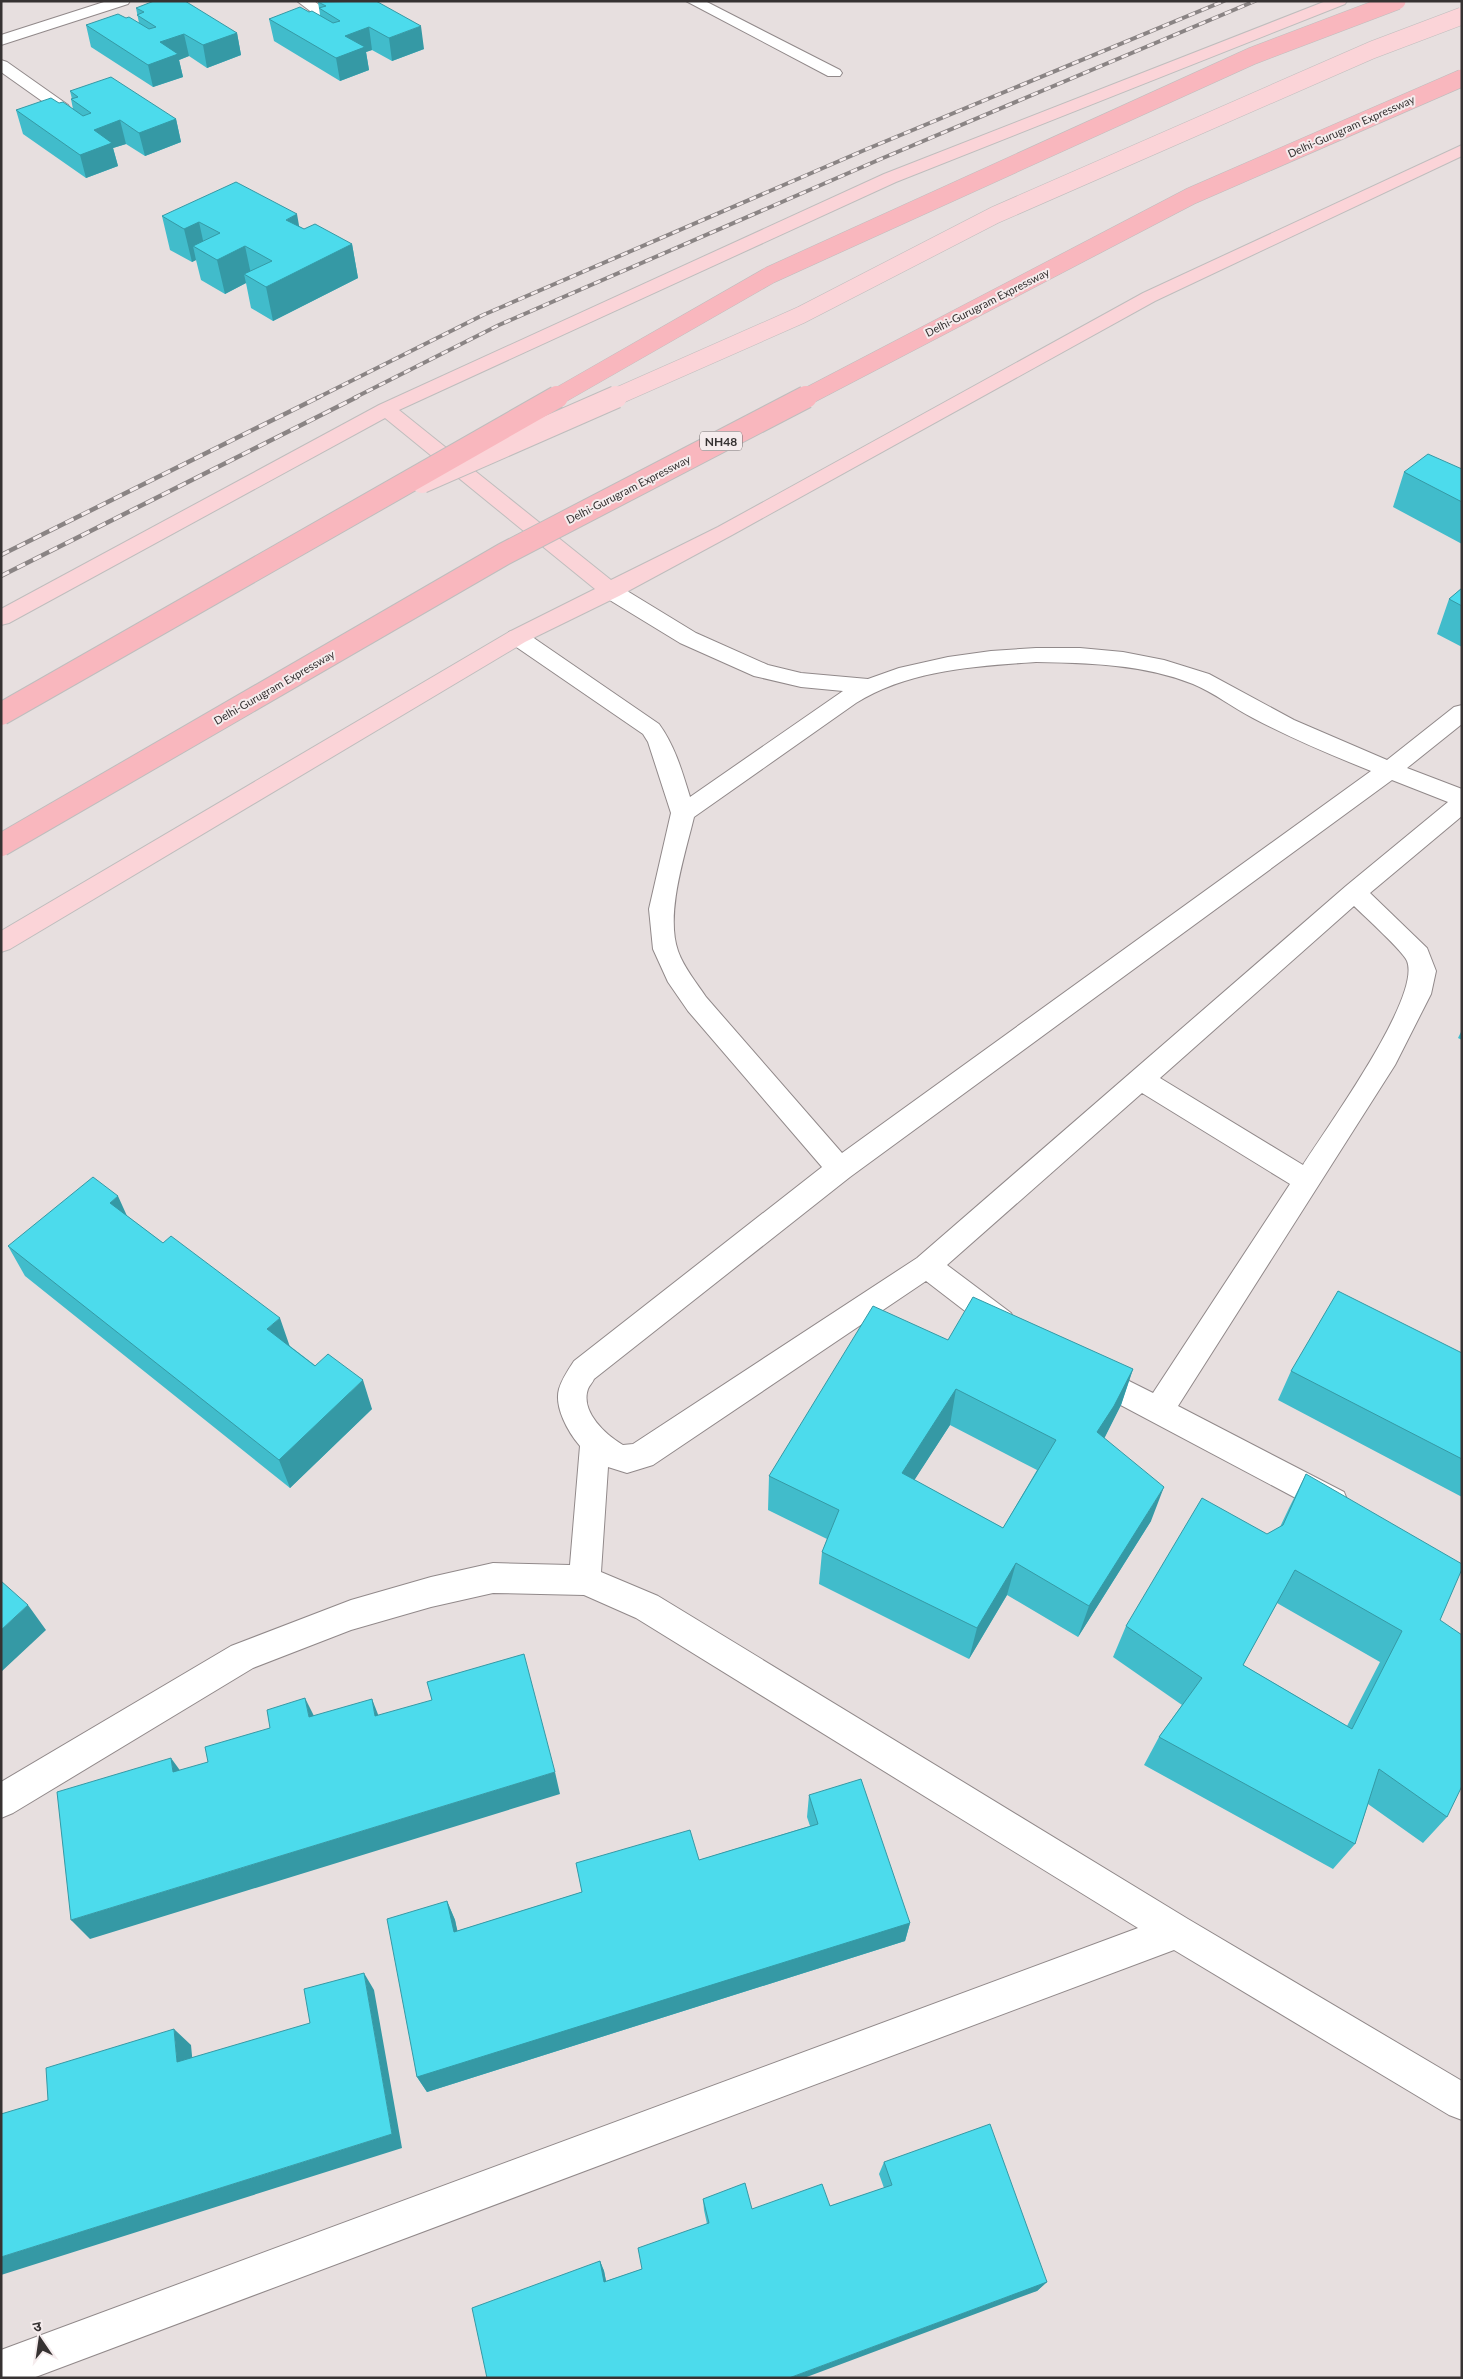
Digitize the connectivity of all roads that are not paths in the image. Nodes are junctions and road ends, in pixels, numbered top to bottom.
1 (123, 1) edge
2 (304, 1) edge
3 (693, 1) edge
4 (1340, 1) edge
5 (1397, 1) edge
6 (323, 14) edge
7 (1462, 16) edge
8 (1, 40) edge
9 (1, 65) edge
10 (834, 73) dead end
11 (1462, 78) edge
12 (62, 108) edge
13 (1462, 150) edge
14 (386, 409) junction
15 (348, 515) junction
16 (611, 591) junction
17 (1, 618) edge
18 (517, 637) junction
19 (868, 686) junction
20 (1462, 712) edge
21 (1, 714) edge
22 (1389, 770) junction
23 (1462, 798) edge
24 (1462, 803) edge
25 (682, 813) junction
26 (1, 845) edge
27 (1355, 892) junction
28 (1, 943) edge
29 (1142, 1080) junction
30 (840, 1170) junction
31 (1307, 1181) junction
32 (927, 1266) junction
33 (1026, 1337) edge
34 (1067, 1361) edge
35 (1159, 1410) junction
36 (594, 1442) junction
37 (1354, 1512) edge
38 (585, 1580) junction
39 (1, 1800) edge
40 (1176, 1931) junction
41 (1462, 2102) edge
42 (1, 2370) edge

1 - 8 street
2 - 6 street
3 - 10 street
4 - 14 main road
5 - 15 highway, bridge
7 - 15 main road, bridge
9 - 12 street
11 - 26 highway, Delhi-Gurugram Expressway / NH48, bridge
13 - 16 main road
14 - 16 main road
14 - 17 main road
15 - 21 highway, bridge
16 - 18 main road
16 - 19 street
18 - 25 street
18 - 28 main road
19 - 22 street
19 - 25 street
20 - 22 street
22 - 23 street
22 - 30 street
24 - 27 street
25 - 30 street
27 - 29 street
27 - 31 street
29 - 31 street
29 - 32 street
30 - 36 street
31 - 35 street
32 - 33 street
32 - 36 street
34 - 35 street
35 - 37 street
36 - 38 street
38 - 39 street
38 - 40 street
40 - 41 street
40 - 42 street

